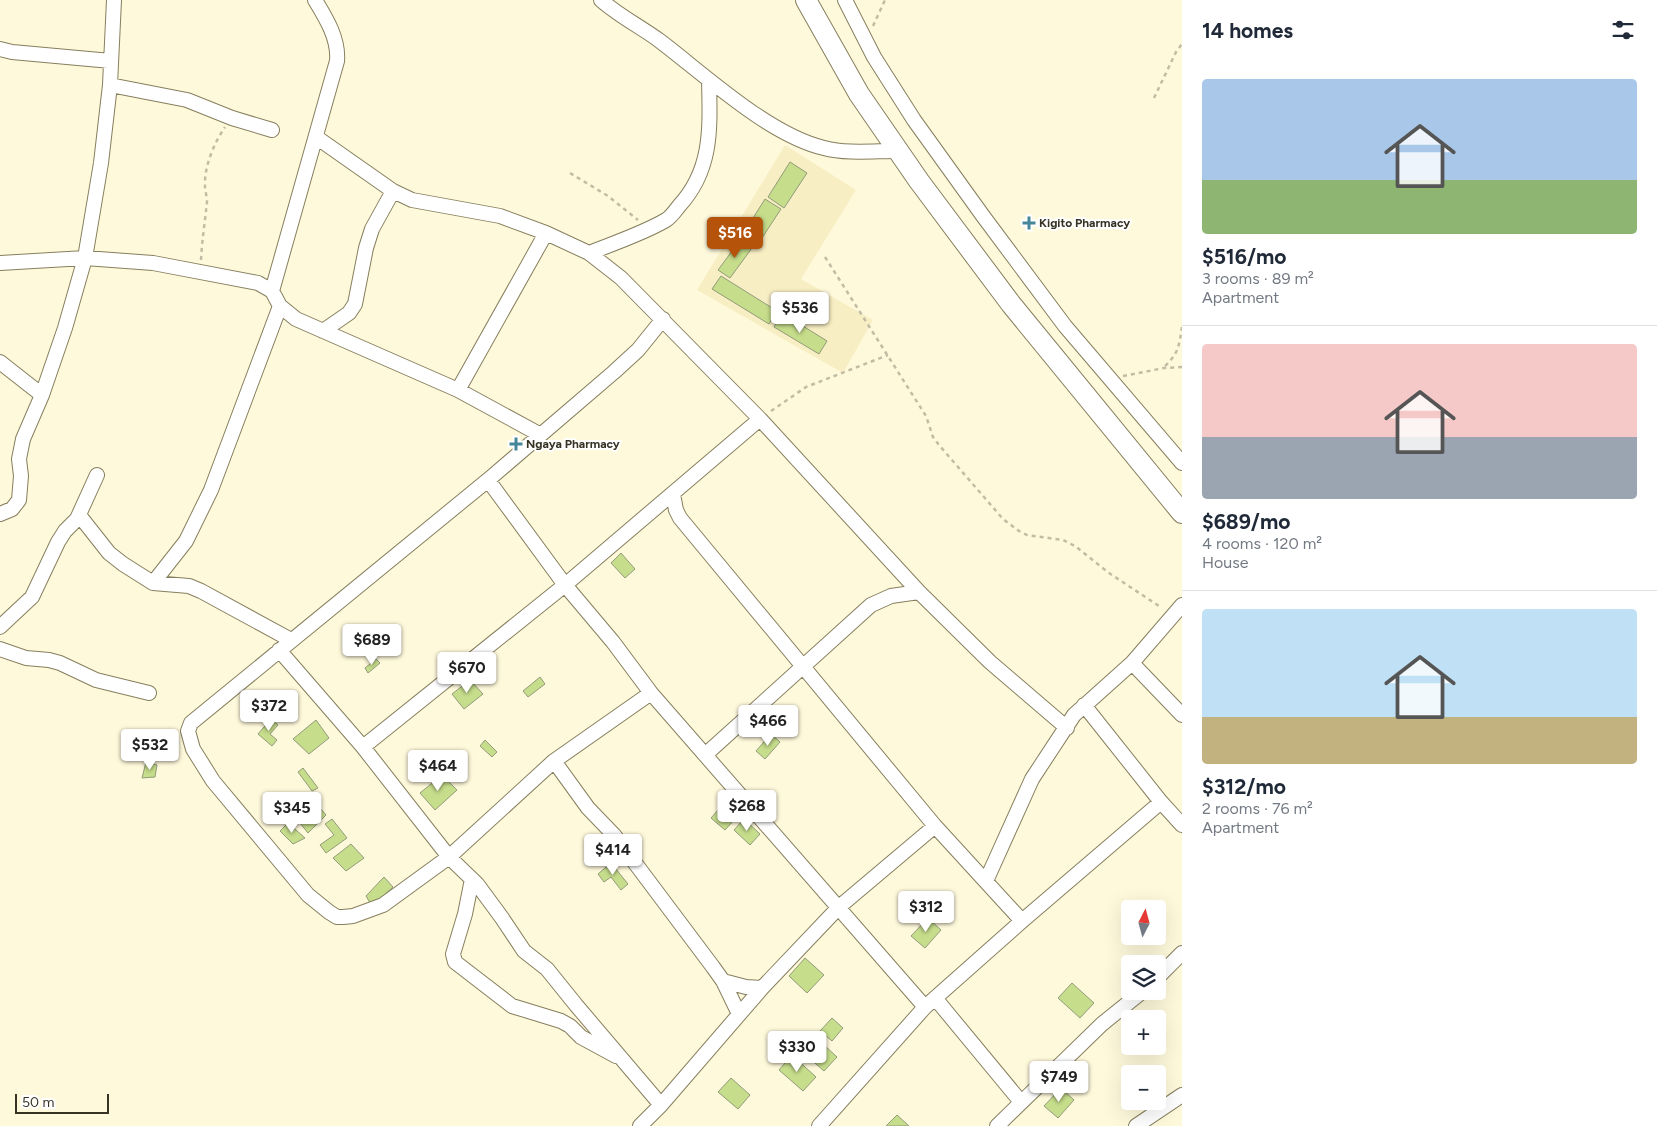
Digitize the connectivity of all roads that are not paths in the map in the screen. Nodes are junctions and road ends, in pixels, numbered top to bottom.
1 (114, 0) edge
2 (315, 0) edge
3 (601, 0) edge
4 (806, 0) edge
5 (845, 0) edge
6 (0, 49) edge
7 (111, 61) junction
8 (709, 80) junction
9 (110, 85) junction
10 (272, 130) dead end
11 (316, 137) junction
12 (896, 151) junction
13 (393, 191) junction
14 (546, 233) junction
15 (589, 253) junction
16 (85, 258) junction
17 (0, 263) edge
18 (272, 291) junction
19 (280, 306) junction
20 (663, 319) junction
21 (324, 331) junction
22 (0, 362) edge
23 (458, 390) junction
24 (42, 395) junction
25 (760, 420) junction
26 (539, 434) junction
27 (1182, 463) edge
28 (97, 475) dead end
29 (488, 480) junction
30 (673, 494) junction
31 (653, 510) junction
32 (1182, 513) edge
33 (0, 514) edge
34 (80, 515) junction
35 (680, 518) junction
36 (153, 583) junction
37 (565, 585) junction
38 (919, 592) junction
39 (1178, 611) edge
40 (0, 627) edge
41 (292, 640) junction
42 (0, 649) edge
43 (278, 650) junction
44 (1132, 663) junction
45 (803, 665) junction
46 (149, 693) dead end
47 (651, 693) junction
48 (1084, 705) junction
49 (1182, 715) edge
50 (1067, 728) junction
51 (363, 747) junction
52 (705, 755) junction
53 (554, 761) junction
54 (1161, 802) junction
55 (1182, 825) edge
56 (935, 826) junction
57 (449, 857) junction
58 (472, 880) junction
59 (986, 881) junction
60 (839, 907) junction
61 (1022, 921) junction
62 (1182, 953) edge
63 (1166, 969) edge
64 (723, 981) junction
65 (762, 988) junction
66 (1132, 1000) edge
67 (930, 1002) junction
68 (739, 1014) junction
69 (623, 1060) junction
70 (1182, 1095) edge
71 (1021, 1102) junction
72 (661, 1105) junction
73 (640, 1126) edge
74 (819, 1126) edge
75 (997, 1126) edge
76 (1136, 1126) edge

1 - 7 street
2 - 11 street
3 - 8 street
4 - 12 highway
5 - 27 street
6 - 7 street
7 - 9 street
8 - 12 street
8 - 15 street
9 - 10 street
9 - 16 street
11 - 13 street
11 - 18 street
12 - 32 highway
13 - 14 street
13 - 21 street
14 - 15 street
14 - 23 street
15 - 20 street
16 - 17 street
16 - 18 street
16 - 24 street
18 - 19 street
19 - 21 street
19 - 36 street
20 - 25 street
20 - 26 street
21 - 23 street
22 - 24 street
23 - 26 street
24 - 33 street
25 - 30 street
25 - 38 street
26 - 29 street
28 - 34 street
29 - 37 street
29 - 41 street
30 - 31 street
30 - 35 street
31 - 35 street
31 - 37 street
34 - 36 street
34 - 40 street
35 - 45 street
36 - 41 street
37 - 47 street
37 - 51 street
38 - 45 street
38 - 50 street
39 - 44 street
41 - 43 street
42 - 46 street
43 - 51 street
43 - 57 street
44 - 48 street
44 - 49 street
45 - 52 street
45 - 56 street
47 - 52 street
47 - 53 street
48 - 50 street
48 - 54 street
50 - 59 street
51 - 57 street
52 - 60 street
53 - 57 street
53 - 64 street
54 - 55 street
54 - 61 street
56 - 59 street
56 - 60 street
57 - 58 street
58 - 69 street
58 - 69 street
59 - 61 street
60 - 65 street
60 - 67 street
61 - 67 street
62 - 63 street
64 - 65 street
64 - 68 street
65 - 68 street
66 - 71 street
67 - 71 street
67 - 74 street
68 - 72 street
69 - 72 street
70 - 76 street
71 - 75 street
72 - 73 street

